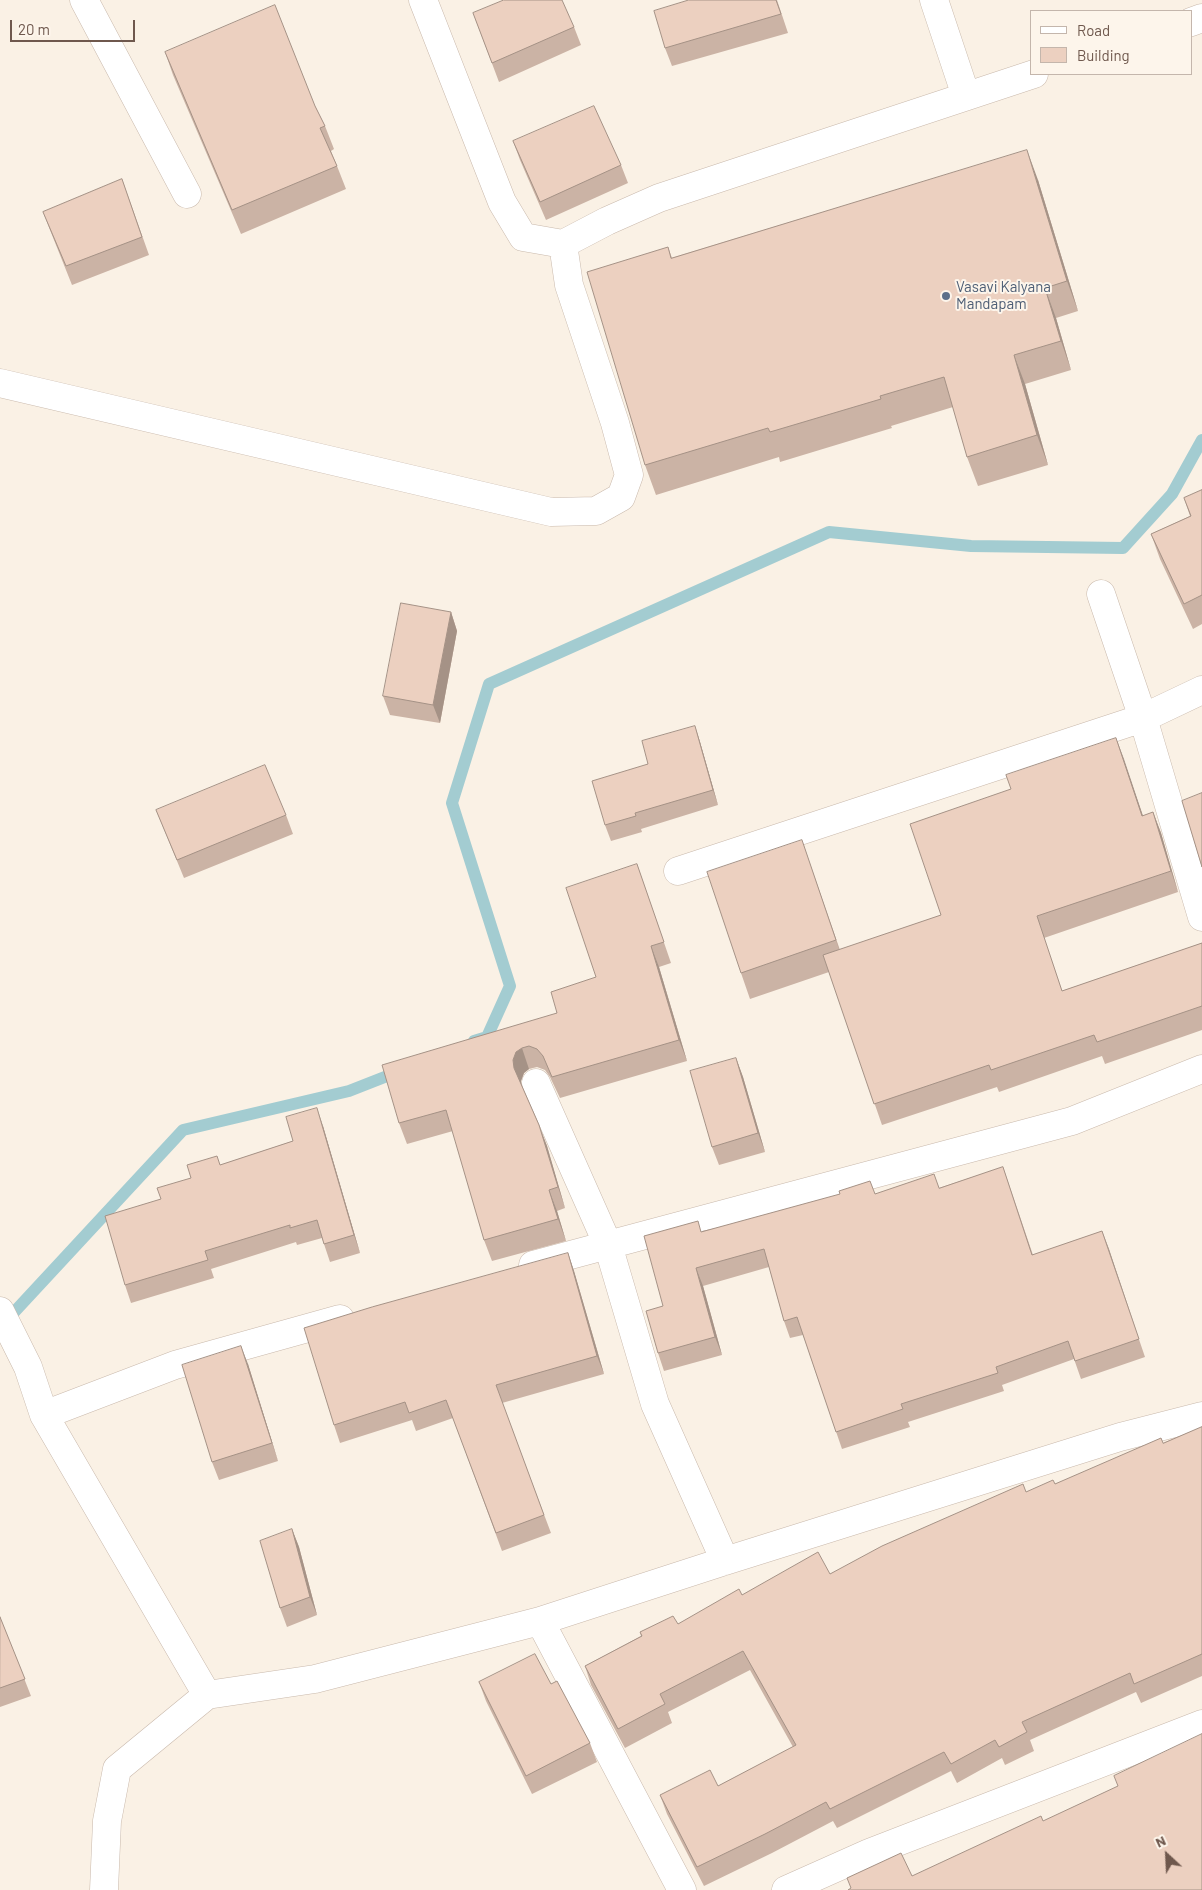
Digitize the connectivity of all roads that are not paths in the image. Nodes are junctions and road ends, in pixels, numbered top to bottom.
1 (84, 0) edge
2 (423, 0) edge
3 (934, 0) edge
4 (1031, 75) edge
5 (966, 96) junction
6 (187, 194) dead end
7 (563, 244) junction
8 (0, 383) edge
9 (1101, 594) dead end
10 (1202, 690) edge
11 (1143, 718) junction
12 (678, 872) dead end
13 (1202, 918) edge
14 (1202, 1069) edge
15 (536, 1083) dead end
16 (608, 1245) junction
17 (512, 1271) edge
18 (0, 1311) edge
19 (367, 1312) edge
20 (44, 1415) junction
21 (1202, 1416) edge
22 (725, 1561) junction
23 (540, 1621) junction
24 (207, 1696) junction
25 (1202, 1724) edge
26 (104, 1890) edge
27 (682, 1890) edge
28 (786, 1890) edge

1 - 6 street
2 - 7 street
3 - 5 street
4 - 5 street
5 - 7 street
7 - 8 street
9 - 11 street
10 - 11 street
11 - 12 street
11 - 13 street
14 - 16 street
15 - 16 street
16 - 17 street
16 - 22 street
18 - 20 street
19 - 20 street
20 - 24 street
21 - 22 street
22 - 23 street
23 - 24 street
23 - 27 street
24 - 26 street
25 - 28 street

